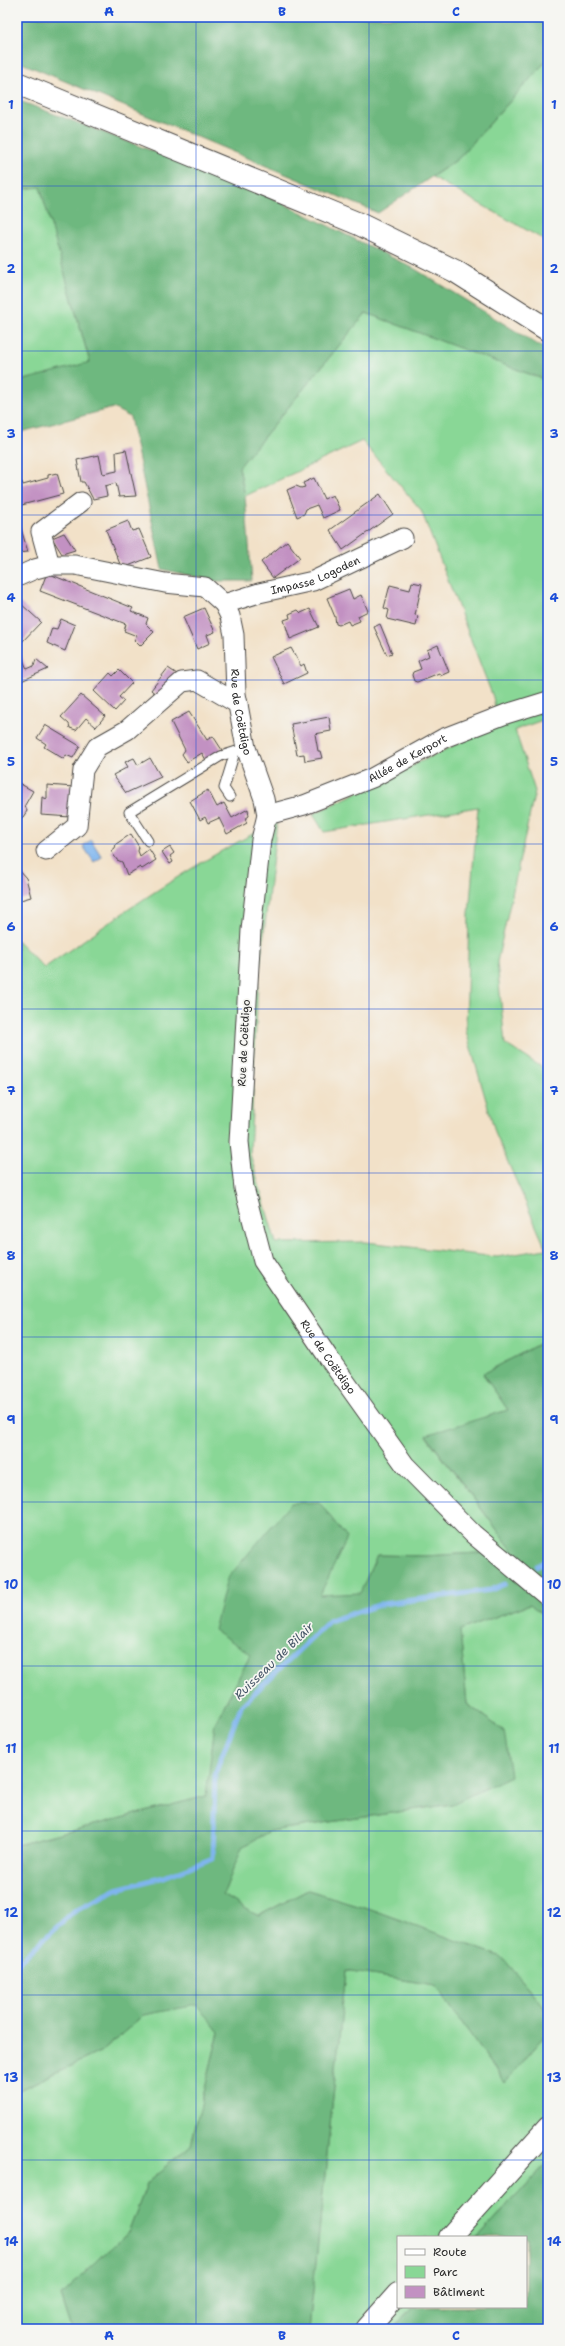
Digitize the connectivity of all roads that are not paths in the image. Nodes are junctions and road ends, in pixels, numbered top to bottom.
1 (17, 83) edge
2 (548, 330) edge
3 (81, 502) dead end
4 (403, 538) dead end
5 (50, 565) junction
6 (17, 577) edge
7 (224, 604) junction
8 (548, 701) edge
9 (238, 704) junction
10 (240, 750) junction
11 (230, 797) dead end
12 (267, 815) junction
13 (148, 841) dead end
14 (46, 851) dead end
15 (548, 1597) edge
16 (548, 2128) edge
17 (451, 2236) edge
18 (397, 2295) edge
19 (367, 2329) edge

1 - 2 main road
3 - 5 street
4 - 7 street, Impasse Logoden
5 - 6 street, Rue de Coëtdigo
5 - 7 street, Rue de Coëtdigo
7 - 9 street, Rue de Coëtdigo
8 - 12 street, Allée de Kerport
9 - 10 street, Rue de Coëtdigo
9 - 14 street
10 - 11 lane
10 - 12 street, Rue de Coëtdigo
10 - 13 lane
12 - 15 street, Rue de Coëtdigo
16 - 17 main road
18 - 19 main road

